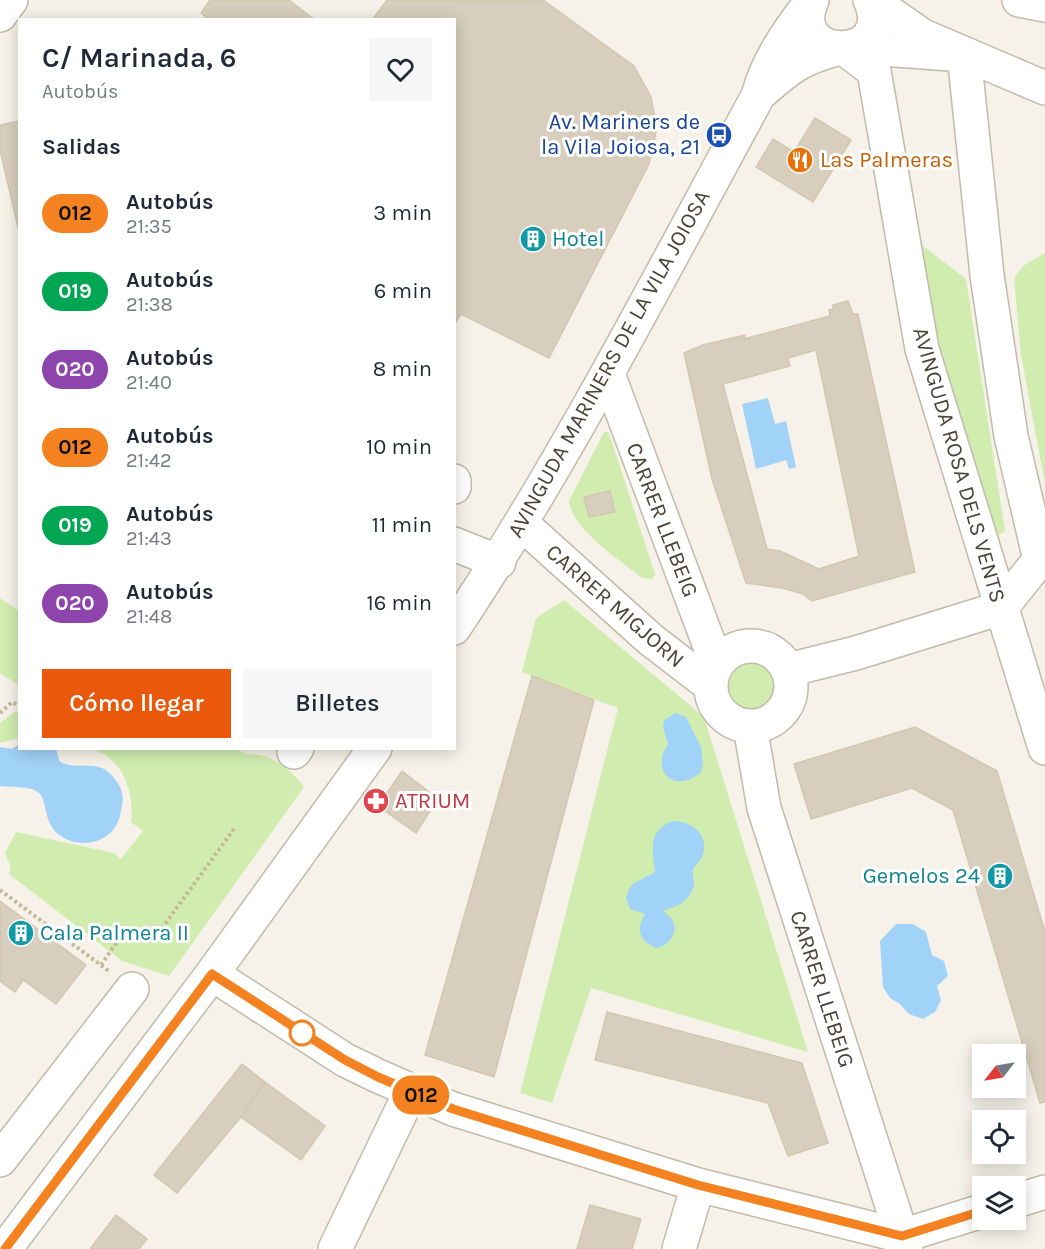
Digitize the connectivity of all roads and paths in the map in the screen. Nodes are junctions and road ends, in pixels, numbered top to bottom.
1 (10, 0) edge
2 (871, 0) edge
3 (1019, 0) edge
4 (812, 1) edge
5 (1045, 5) edge
6 (0, 15) edge
7 (845, 49) junction
8 (964, 54) junction
9 (1045, 88) edge
10 (758, 96) junction
11 (608, 374) junction
12 (521, 523) junction
13 (456, 545) edge
14 (1042, 556) edge
15 (499, 561) junction
16 (1001, 608) junction
17 (456, 625) edge
18 (788, 670) junction
19 (714, 676) junction
20 (18, 705) edge
21 (0, 713) edge
22 (750, 726) junction
23 (1045, 748) edge
24 (374, 750) edge
25 (234, 830) dead end
26 (0, 890) edge
27 (101, 965) junction
28 (212, 974) junction
29 (132, 989) joint
30 (411, 1091) junction
31 (0, 1160) edge
32 (698, 1185) junction
33 (1045, 1192) edge
34 (1026, 1198) edge
35 (972, 1215) edge
36 (904, 1242) edge
37 (5, 1249) edge
38 (334, 1249) edge
39 (680, 1249) edge

1 - 6 street
2 - 7 street
2 - 8 street
3 - 5 street
4 - 7 street, AVINGUDA ROSA DELS VENTS
4 - 10 street, AVINGUDA MARINERS DE LA VILA JOIOSA
7 - 8 street
7 - 10 street, AVINGUDA MARINERS DE LA VILA JOIOSA
7 - 16 street, AVINGUDA ROSA DELS VENTS
8 - 9 street
8 - 14 street
10 - 11 street, AVINGUDA MARINERS DE LA VILA JOIOSA
11 - 12 street, AVINGUDA MARINERS DE LA VILA JOIOSA
11 - 19 street, CARRER LLEBEIG
12 - 15 street, AVINGUDA MARINERS DE LA VILA JOIOSA
12 - 19 street, CARRER MIGJORN
13 - 15 street
14 - 16 street
15 - 17 street, AVINGUDA MARINERS DE LA VILA JOIOSA
16 - 18 street
16 - 23 street, AVINGUDA ROSA DELS VENTS
18 - 19 street
18 - 22 street
19 - 22 street
20 - 21 path
22 - 36 street, CARRER LLEBEIG
24 - 28 street
25 - 27 path
26 - 27 path
27 - 29 path
28 - 30 street
28 - 37 street
29 - 31 street
30 - 32 street
30 - 38 street
32 - 36 street
32 - 39 street
33 - 34 street
35 - 36 street

